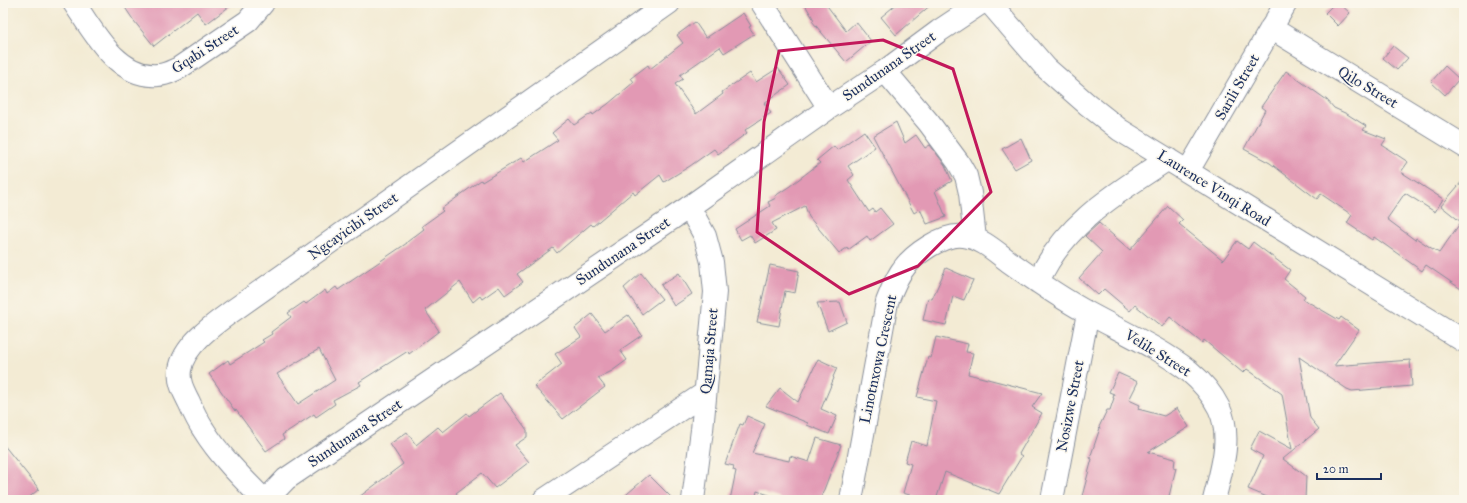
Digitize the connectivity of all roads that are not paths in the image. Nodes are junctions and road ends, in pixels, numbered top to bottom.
1 (74, 3) edge
2 (263, 3) edge
3 (669, 3) edge
4 (762, 3) edge
5 (981, 3) edge
6 (990, 3) edge
7 (1286, 3) edge
8 (1271, 28) junction
9 (885, 71) junction
10 (829, 108) junction
11 (1464, 146) edge
12 (1168, 159) junction
13 (1188, 171) junction
14 (689, 206) junction
15 (975, 239) junction
16 (1038, 282) junction
17 (1088, 313) junction
18 (1464, 341) edge
19 (706, 393) junction
20 (265, 500) edge
21 (544, 500) edge
22 (693, 500) edge
23 (851, 500) edge
24 (1052, 500) edge
25 (1214, 500) edge

1 - 2 street, Gqabi Street
3 - 20 street, Ngcayicibi Street
4 - 10 street
5 - 9 street, Sundunana Street
6 - 12 street, Laurence Vinqi Road
7 - 8 street, Sarili Street
8 - 11 street, Qilo Street
8 - 13 street, Sarili Street
9 - 10 street, Sundunana Street
9 - 15 street
10 - 14 street, Sundunana Street
12 - 13 street, Laurence Vinqi Road
12 - 16 street
13 - 18 street, Laurence Vinqi Road
14 - 19 street, Qamaja Street
14 - 20 street, Sundunana Street
15 - 16 street, Linotnxowa Crescent
15 - 23 street, Linotnxowa Crescent
16 - 17 street, Linotnxowa Crescent
17 - 24 street, Nosizwe Street
17 - 25 street, Velile Street
19 - 21 street
19 - 22 street, Qamaja Street

